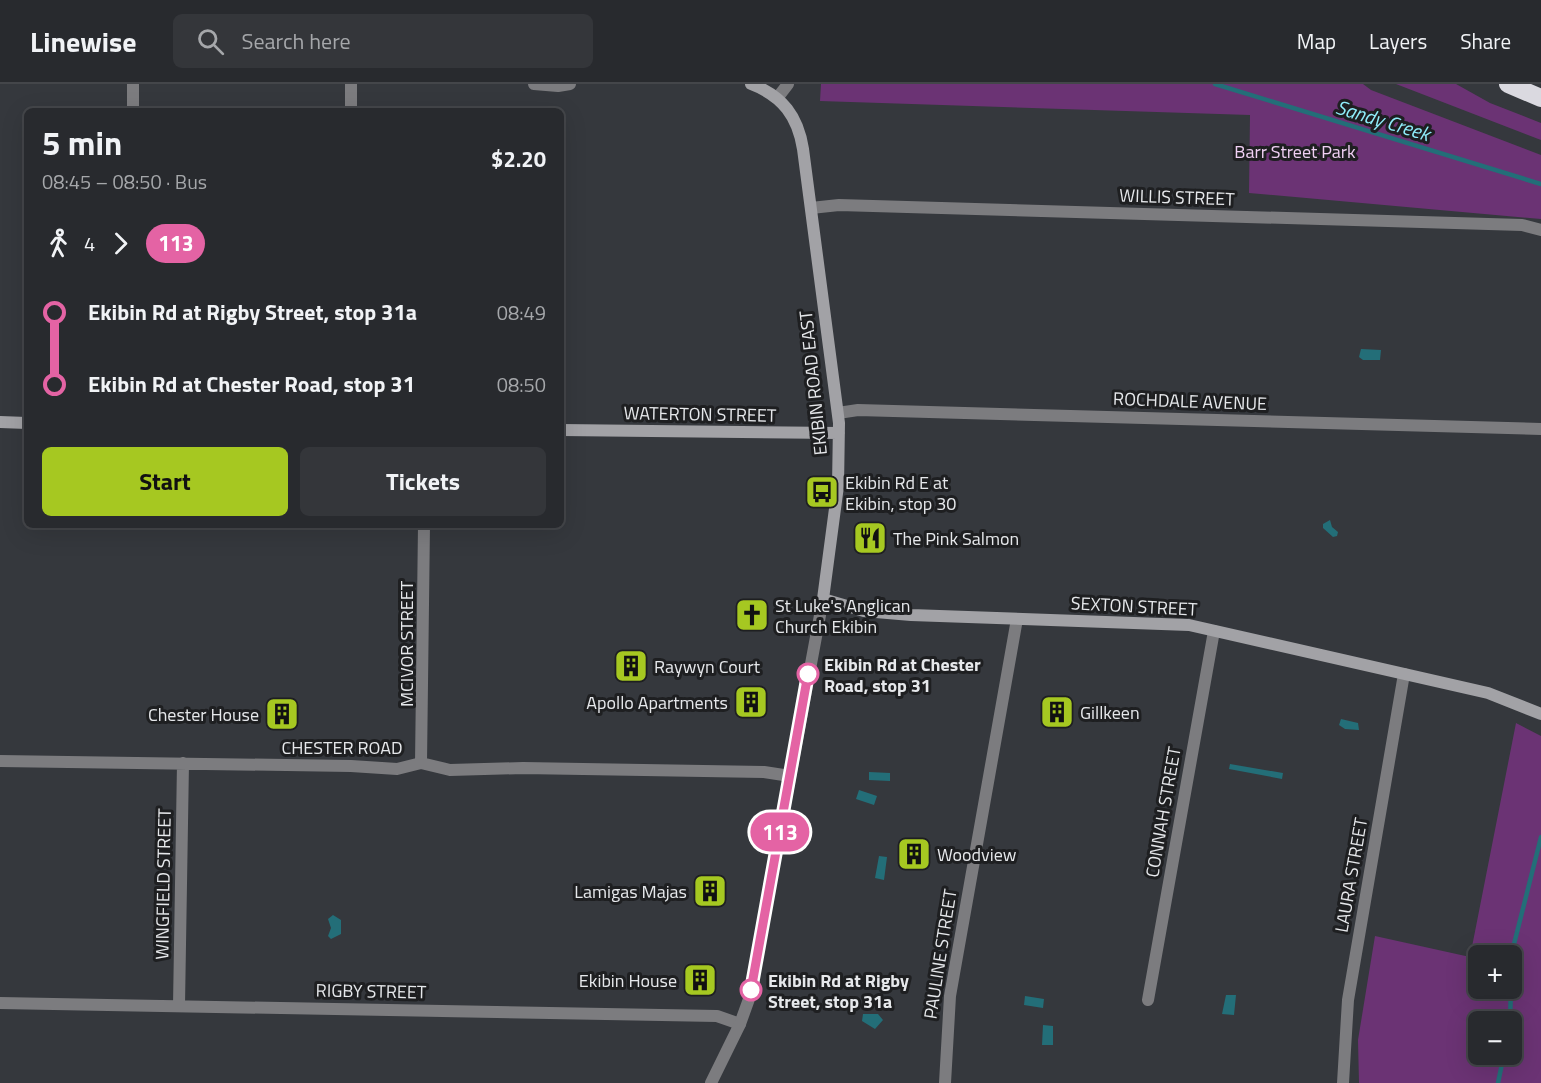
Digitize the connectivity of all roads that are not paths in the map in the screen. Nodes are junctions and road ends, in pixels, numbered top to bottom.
1 (133, 84) edge
2 (351, 84) edge
3 (534, 84) edge
4 (570, 84) edge
5 (752, 84) edge
6 (788, 84) edge
7 (1508, 84) edge
8 (778, 97) junction
9 (1541, 98) edge
10 (133, 108) edge
11 (351, 108) edge
12 (811, 208) junction
13 (1541, 230) edge
14 (838, 413) junction
15 (0, 422) edge
16 (24, 423) edge
17 (1541, 429) edge
18 (564, 430) edge
19 (839, 434) junction
20 (424, 528) edge
21 (823, 599) junction
22 (1017, 619) junction
23 (1214, 631) junction
24 (1404, 674) junction
25 (1541, 714) edge
26 (0, 761) edge
27 (183, 763) junction
28 (422, 763) junction
29 (790, 776) junction
30 (1148, 1000) dead end
31 (0, 1003) edge
32 (179, 1005) junction
33 (740, 1024) junction
34 (711, 1083) edge
35 (945, 1083) edge
36 (1343, 1083) edge

1 - 10 street
2 - 11 street
3 - 4 street
5 - 8 main road, EKIBIN ROAD EAST
6 - 8 street
7 - 9 highway
8 - 12 main road, EKIBIN ROAD EAST
12 - 13 street, WILLIS STREET
12 - 14 main road, EKIBIN ROAD EAST
14 - 17 street, ROCHDALE AVENUE
14 - 19 main road, EKIBIN ROAD EAST
15 - 16 main road
18 - 19 main road, WATERTON STREET
19 - 21 main road, EKIBIN ROAD EAST
20 - 28 street, MCIVOR STREET
21 - 22 main road, SEXTON STREET
21 - 29 street, EKIBIN ROAD EAST
22 - 23 main road, SEXTON STREET
22 - 35 street, PAULINE STREET
23 - 24 main road, SEXTON STREET
23 - 30 street, CONNAH STREET
24 - 25 main road, SEXTON STREET
24 - 36 street, LAURA STREET
26 - 27 street, CHESTER ROAD
27 - 28 street, CHESTER ROAD
27 - 32 street, WINGFIELD STREET
28 - 29 street, CHESTER ROAD
29 - 33 street, EKIBIN ROAD EAST
31 - 32 street, RIGBY STREET
32 - 33 street, RIGBY STREET
33 - 34 street, EKIBIN ROAD EAST

